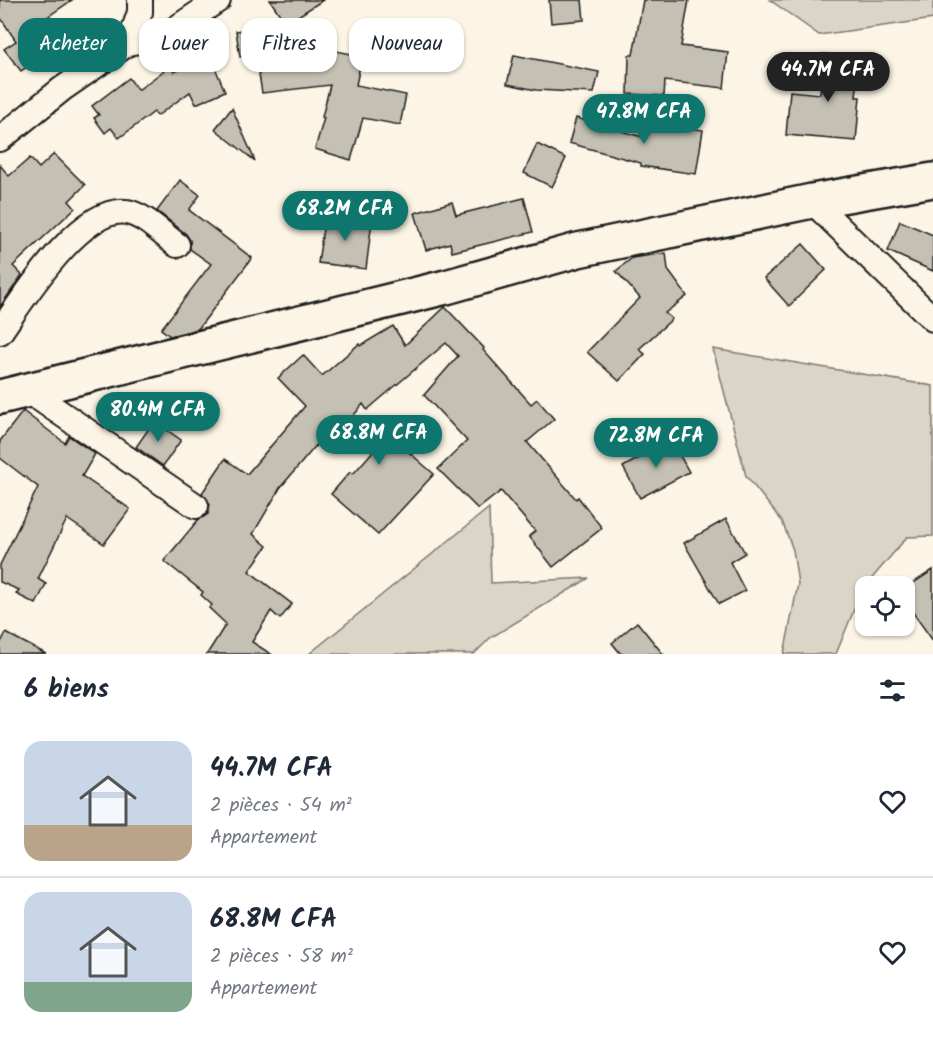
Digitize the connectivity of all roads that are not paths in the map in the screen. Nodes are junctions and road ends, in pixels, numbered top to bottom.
1 (140, 0) edge
2 (219, 0) edge
3 (130, 42) junction
4 (0, 139) edge
5 (933, 180) edge
6 (812, 201) junction
7 (177, 245) dead end
8 (933, 319) edge
9 (0, 332) edge
10 (14, 394) edge
11 (196, 506) dead end

1 - 3 street
2 - 3 street
3 - 4 street
5 - 6 main road
6 - 8 street
6 - 10 main road
7 - 9 street
10 - 11 street

